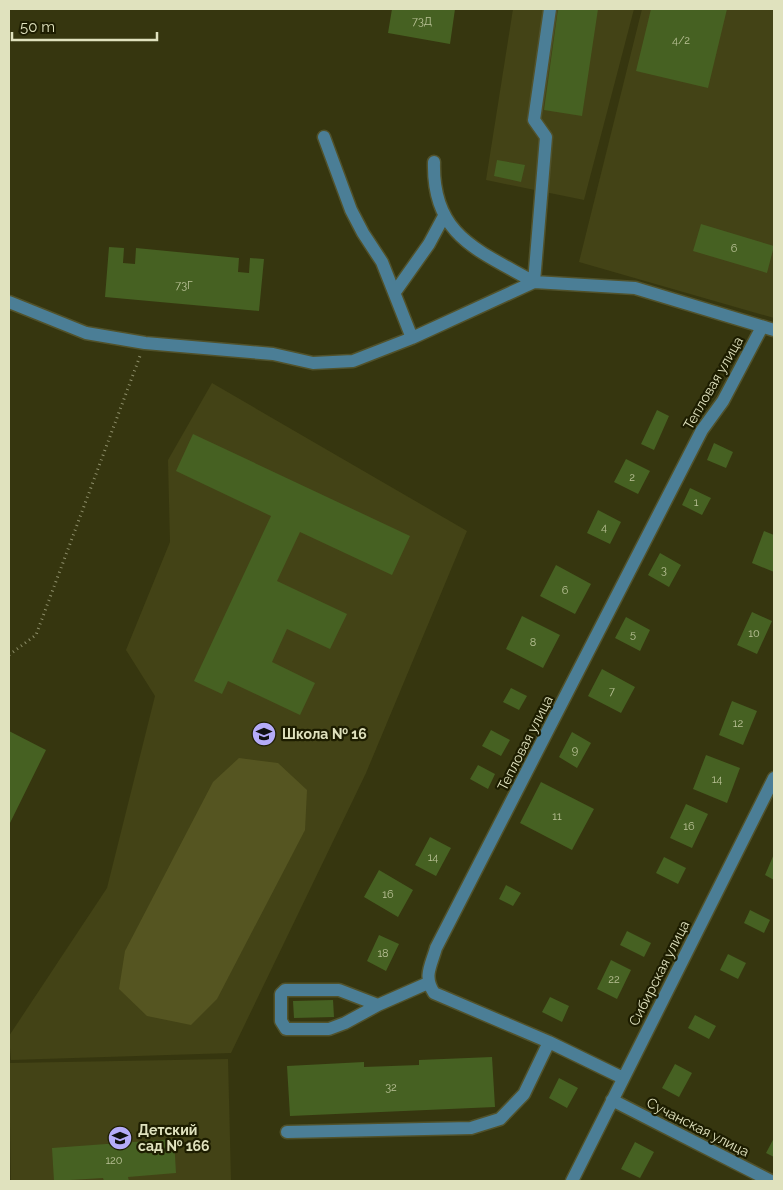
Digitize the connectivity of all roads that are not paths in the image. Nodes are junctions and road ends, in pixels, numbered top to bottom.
1 (550, 9) edge
2 (324, 137) dead end
3 (434, 162) dead end
4 (444, 216) junction
5 (534, 282) junction
6 (395, 292) junction
7 (9, 302) edge
8 (768, 329) edge
9 (412, 338) junction
10 (774, 778) edge
11 (428, 983) junction
12 (378, 1005) junction
13 (549, 1042) junction
14 (623, 1078) junction
15 (612, 1100) junction
16 (286, 1132) dead end
17 (572, 1181) edge
18 (771, 1181) edge

1 - 5 street
2 - 6 street
3 - 4 street
4 - 5 street
4 - 6 street
5 - 8 street
5 - 9 street
6 - 9 street
7 - 9 street
8 - 11 street, Тепловая улица
10 - 14 street, Сибирская улица
11 - 12 street
11 - 13 street
12 - 12 street
13 - 14 street
13 - 16 street
14 - 15 street, Сибирская улица
15 - 17 street, Сибирская улица
15 - 18 street, Сучанская улица

